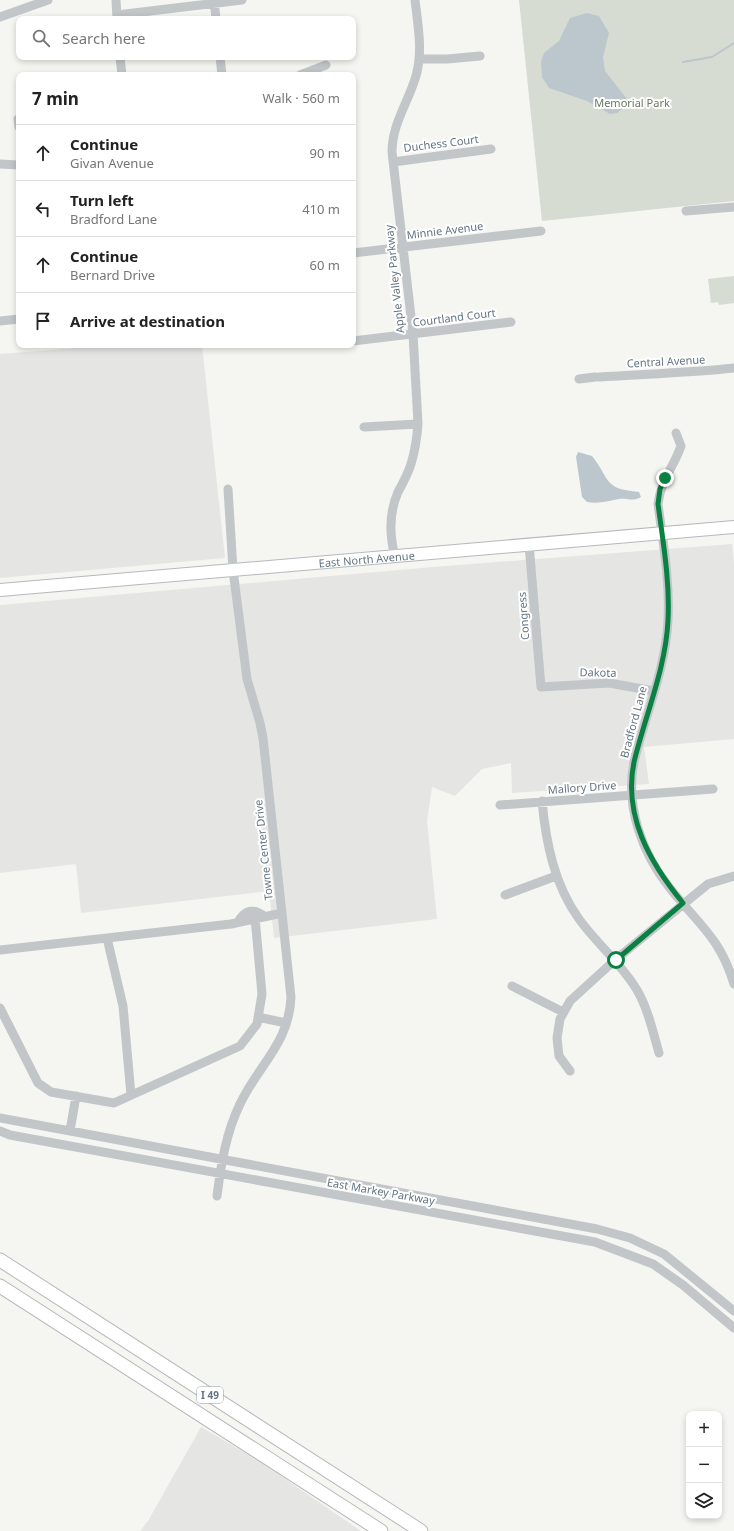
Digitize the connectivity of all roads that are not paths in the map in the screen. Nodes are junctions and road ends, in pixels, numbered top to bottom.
1 (48, 0) edge
2 (116, 0) edge
3 (242, 0) edge
4 (415, 0) edge
5 (214, 2) edge
6 (117, 16) edge
7 (123, 16) edge
8 (216, 16) edge
9 (0, 17) edge
10 (480, 56) dead end
11 (419, 59) junction
12 (120, 60) edge
13 (220, 60) edge
14 (326, 65) dead end
15 (122, 72) edge
16 (222, 72) edge
17 (308, 72) edge
18 (491, 149) dead end
19 (393, 162) junction
20 (0, 164) edge
21 (16, 165) edge
22 (734, 207) edge
23 (686, 212) dead end
24 (541, 231) dead end
25 (403, 248) junction
26 (356, 253) edge
27 (16, 319) edge
28 (0, 321) edge
29 (511, 322) dead end
30 (413, 334) junction
31 (356, 341) edge
32 (734, 368) edge
33 (579, 379) dead end
34 (418, 424) junction
35 (364, 426) dead end
36 (676, 433) dead end
37 (228, 489) dead end
38 (734, 527) edge
39 (662, 534) junction
40 (529, 544) junction
41 (395, 556) junction
42 (234, 570) junction
43 (0, 590) edge
44 (541, 687) joint
45 (654, 691) junction
46 (713, 789) dead end
47 (631, 796) junction
48 (542, 801) junction
49 (500, 805) dead end
50 (556, 876) junction
51 (734, 876) edge
52 (505, 895) dead end
53 (683, 903) junction
54 (282, 913) junction
55 (259, 917) junction
56 (108, 938) junction
57 (0, 950) edge
58 (616, 960) junction
59 (734, 984) edge
60 (512, 986) dead end
61 (0, 1008) edge
62 (563, 1012) junction
63 (258, 1017) junction
64 (286, 1023) junction
65 (659, 1053) dead end
66 (570, 1071) dead end
67 (130, 1095) junction
68 (76, 1096) junction
69 (0, 1118) edge
70 (0, 1131) edge
71 (70, 1131) junction
72 (222, 1160) junction
73 (220, 1173) junction
74 (217, 1196) dead end
75 (0, 1260) edge
76 (0, 1286) edge
77 (734, 1311) edge
78 (734, 1328) edge
79 (381, 1531) edge
80 (421, 1531) edge

1 - 9 street
2 - 6 street
3 - 5 street
4 - 11 street, Apple Valley Parkway
5 - 7 street
5 - 8 street
10 - 11 street
11 - 19 street, Apple Valley Parkway
12 - 15 street
13 - 16 street
14 - 17 street
18 - 19 street, Duchess Court
19 - 25 street, Apple Valley Parkway
20 - 21 street
22 - 23 street
24 - 25 street, Minnie Avenue
25 - 26 street, Minnie Avenue
25 - 30 street, Apple Valley Parkway
27 - 28 street
29 - 30 street, Courtland Court
30 - 31 street, Courtland Court
30 - 34 street, Apple Valley Parkway
32 - 33 street, Central Avenue
34 - 35 street
34 - 41 street, Apple Valley Parkway
36 - 39 street, Bradford Lane
37 - 42 street, Towne Center Drive
38 - 39 main road, East North Avenue
39 - 40 main road, East North Avenue
39 - 45 street, Bradford Lane
40 - 41 main road, East North Avenue
40 - 44 street, Congress
41 - 42 main road, East North Avenue
42 - 43 main road, East North Avenue
42 - 54 street, Towne Center Drive
44 - 45 street, Dakota
45 - 47 street, Bradford Lane
46 - 47 street, Mallory Drive
47 - 48 street, Mallory Drive
47 - 53 street, Bradford Lane
48 - 49 street, Mallory Drive
48 - 50 street
50 - 52 street
50 - 58 street
51 - 53 street
53 - 58 street
53 - 59 street, Bradford Lane
54 - 55 street
54 - 64 street, Towne Center Drive
55 - 56 street
55 - 63 street
56 - 57 street
56 - 67 street
58 - 62 street
58 - 65 street
60 - 62 street
61 - 68 street
62 - 66 street
63 - 64 street
63 - 67 street
64 - 72 street, Towne Center Drive
67 - 68 street
68 - 71 street
69 - 71 street, East Markey Parkway
70 - 73 street, East Markey Parkway
71 - 72 street, East Markey Parkway
72 - 73 street, Towne Center Drive
72 - 77 street, East Markey Parkway
73 - 74 street, Towne Center Drive
73 - 78 street, East Markey Parkway
75 - 80 highway, I 49
76 - 79 highway, I 49

